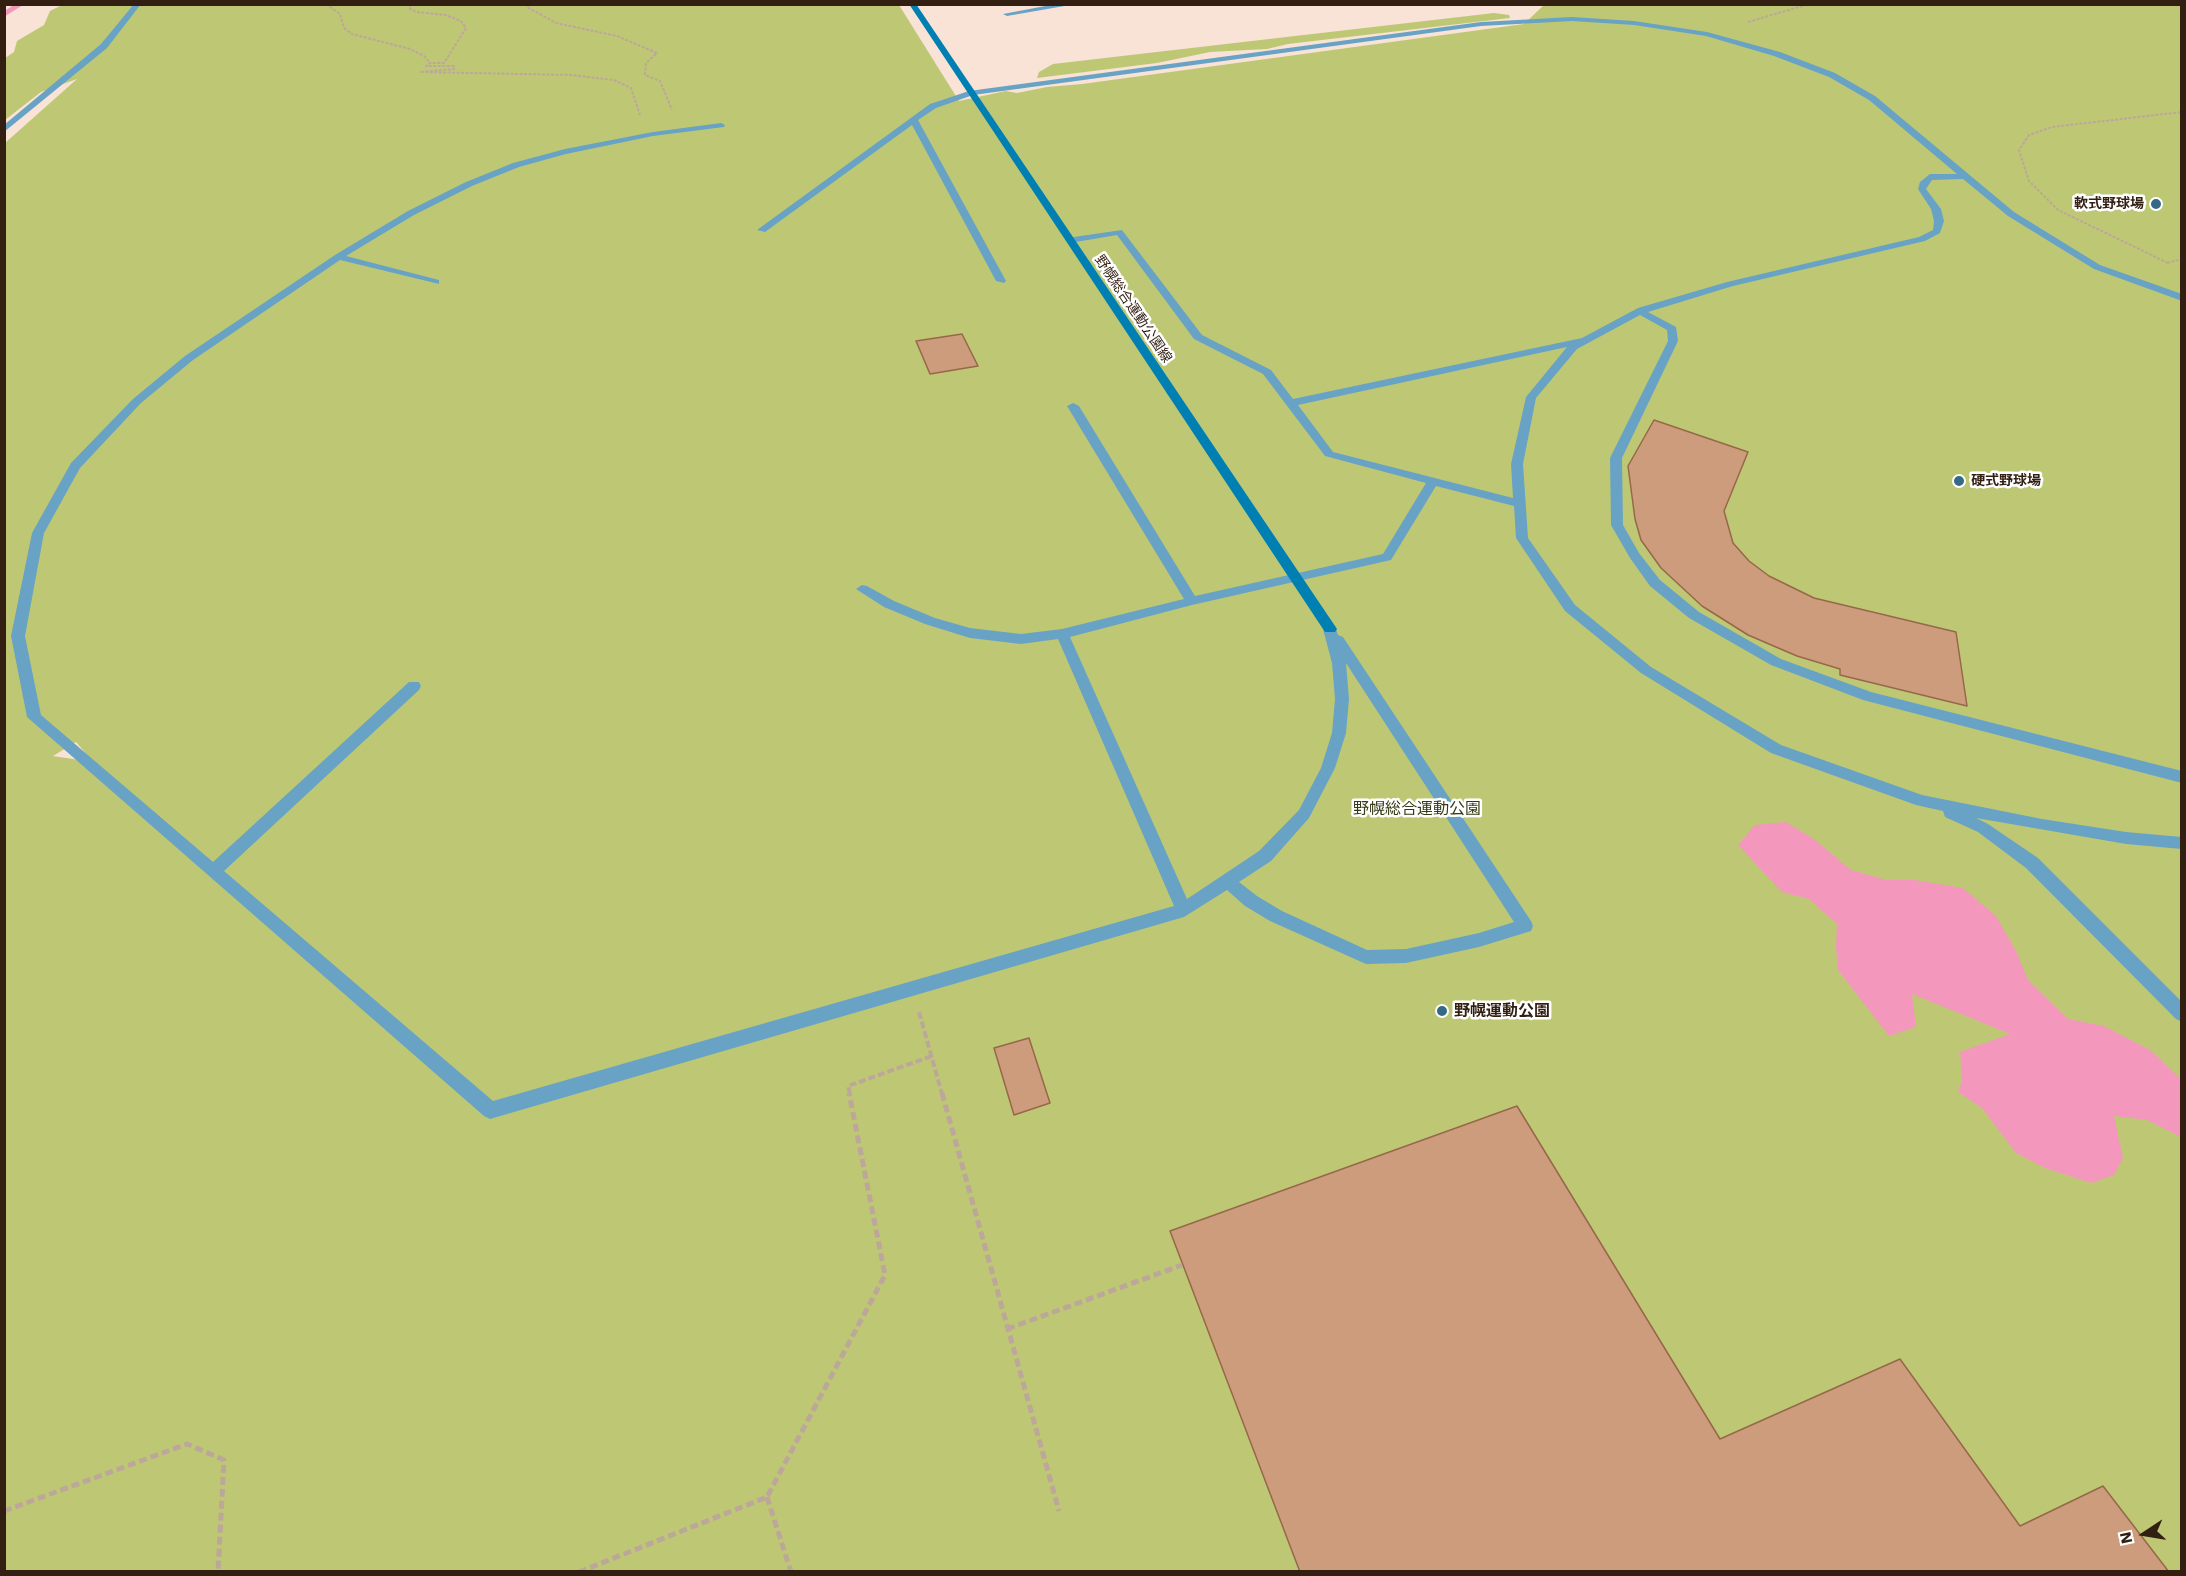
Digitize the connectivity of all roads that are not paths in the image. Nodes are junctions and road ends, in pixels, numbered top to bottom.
1 (138, 4) edge
2 (912, 4) edge
3 (1073, 4) edge
4 (1007, 14) dead end
5 (972, 93) junction
6 (914, 120) junction
7 (721, 125) dead end
8 (4, 130) edge
9 (1966, 176) junction
10 (762, 230) dead end
11 (1070, 240) junction
12 (338, 257) junction
13 (1000, 281) dead end
14 (436, 282) dead end
15 (2181, 298) edge
16 (1639, 312) junction
17 (1589, 339) junction
18 (1291, 403) junction
19 (1072, 406) dead end
20 (1433, 481) junction
21 (1520, 504) junction
22 (1297, 577) junction
23 (862, 589) dead end
24 (1192, 601) junction
25 (1330, 629) junction
26 (1062, 634) junction
27 (414, 686) dead end
28 (2181, 777) edge
29 (1921, 801) junction
30 (2181, 843) edge
31 (214, 871) junction
32 (1228, 882) junction
33 (1184, 910) junction
34 (2181, 1014) edge

1 - 8 street
2 - 5 main road, 野幌総合運動公園線
3 - 4 street
5 - 6 street
5 - 9 street
5 - 11 main road, 野幌総合運動公園線
6 - 10 street
6 - 13 street
7 - 12 street
9 - 15 street
9 - 16 street
11 - 18 street
11 - 22 main road, 野幌総合運動公園線
12 - 14 street
12 - 31 street
16 - 17 street
16 - 28 street
17 - 18 street
17 - 21 street
18 - 20 street
19 - 24 street
20 - 21 street
20 - 22 street
21 - 29 street
22 - 24 street
22 - 25 main road, 野幌総合運動公園線
23 - 26 street
24 - 26 street
25 - 32 street
25 - 32 street
26 - 33 street
27 - 31 street
29 - 30 street
29 - 34 street
31 - 33 street
32 - 33 street

